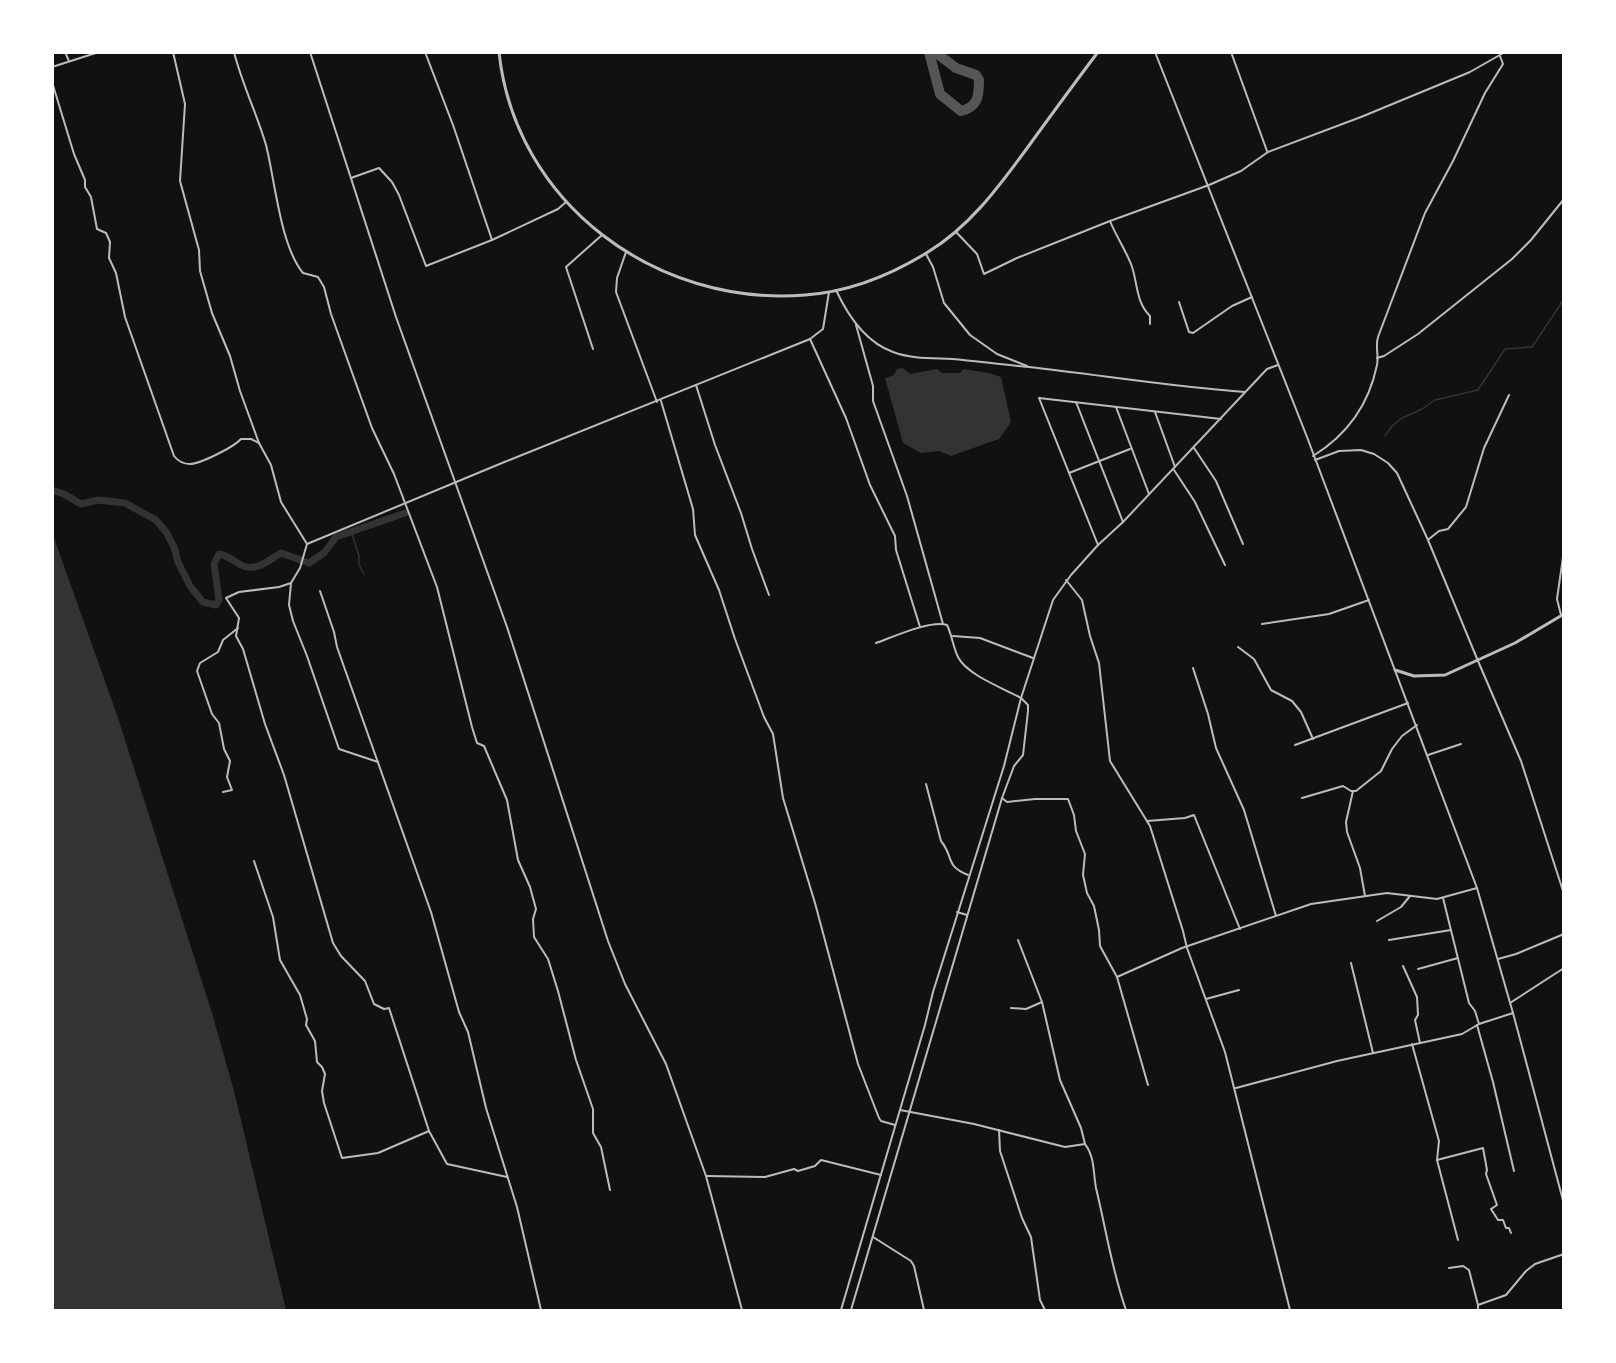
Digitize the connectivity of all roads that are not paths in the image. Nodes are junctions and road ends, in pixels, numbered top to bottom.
1 (65, 52) edge
2 (99, 52) edge
3 (173, 52) edge
4 (234, 52) edge
5 (310, 52) edge
6 (425, 52) edge
7 (500, 52) edge
8 (1098, 52) edge
9 (1155, 52) edge
10 (1231, 52) edge
11 (1505, 52) edge
12 (1500, 56) junction
13 (69, 61) junction
14 (52, 67) edge
15 (52, 82) edge
16 (1058, 94) dead end
17 (1064, 99) junction
18 (1268, 152) junction
19 (350, 178) junction
20 (1209, 186) junction
21 (1563, 199) edge
22 (566, 202) junction
23 (1110, 221) junction
24 (956, 232) junction
25 (602, 235) junction
26 (492, 240) junction
27 (626, 252) junction
28 (926, 254) junction
29 (836, 290) junction
30 (829, 292) junction
31 (1252, 297) junction
32 (1179, 302) dead end
33 (1150, 324) dead end
34 (856, 325) junction
35 (810, 339) junction
36 (593, 349) dead end
37 (1377, 358) junction
38 (1278, 364) junction
39 (1029, 368) junction
40 (696, 384) junction
41 (1246, 393) junction
42 (1509, 395) dead end
43 (659, 401) junction
44 (1077, 402) junction
45 (1116, 407) junction
46 (1155, 412) junction
47 (1221, 419) junction
48 (259, 443) junction
49 (1194, 447) junction
50 (1131, 448) junction
51 (1313, 456) junction
52 (1315, 460) junction
53 (1101, 462) junction
54 (1174, 468) junction
55 (1069, 473) junction
56 (456, 483) junction
57 (1149, 495) junction
58 (406, 504) junction
59 (1123, 522) junction
60 (1428, 540) junction
61 (307, 544) junction
62 (1243, 544) dead end
63 (1098, 545) junction
64 (1563, 550) edge
65 (1225, 565) dead end
66 (1066, 580) junction
67 (291, 583) junction
68 (320, 591) dead end
69 (769, 595) dead end
70 (1369, 600) junction
71 (1562, 615) edge
72 (943, 624) junction
73 (1262, 624) dead end
74 (238, 628) junction
75 (920, 628) junction
76 (953, 636) junction
77 (876, 643) dead end
78 (1238, 647) dead end
79 (1034, 658) junction
80 (1478, 661) junction
81 (1193, 668) dead end
82 (1395, 670) junction
83 (1021, 699) junction
84 (1408, 703) junction
85 (1417, 725) junction
86 (1313, 739) junction
87 (1461, 744) dead end
88 (1295, 745) dead end
89 (1428, 755) junction
90 (378, 762) junction
91 (926, 784) dead end
92 (1353, 791) junction
93 (223, 792) dead end
94 (1002, 798) junction
95 (1302, 798) dead end
96 (1147, 821) junction
97 (254, 861) dead end
98 (969, 875) junction
99 (1477, 888) junction
100 (1563, 894) edge
101 (1365, 896) junction
102 (1410, 896) junction
103 (1443, 898) junction
104 (957, 912) junction
105 (968, 915) junction
106 (1276, 916) junction
107 (1377, 921) dead end
108 (1240, 930) junction
109 (1451, 930) junction
110 (1563, 934) edge
111 (1018, 940) dead end
112 (1389, 940) dead end
113 (1187, 948) junction
114 (1458, 958) junction
115 (1498, 959) junction
116 (1351, 963) dead end
117 (1403, 966) dead end
118 (1563, 968) edge
119 (1418, 969) dead end
120 (1116, 977) junction
121 (1239, 990) dead end
122 (1206, 999) junction
123 (1042, 1002) junction
124 (1510, 1003) junction
125 (1011, 1008) dead end
126 (1514, 1013) junction
127 (1478, 1024) junction
128 (1420, 1042) junction
129 (1412, 1044) junction
130 (1373, 1053) junction
131 (1148, 1085) dead end
132 (1235, 1088) junction
133 (900, 1110) junction
134 (910, 1113) junction
135 (895, 1125) junction
136 (999, 1130) junction
137 (429, 1131) junction
138 (1085, 1144) junction
139 (1437, 1160) junction
140 (1514, 1171) dead end
141 (881, 1175) junction
142 (706, 1176) junction
143 (508, 1177) junction
144 (610, 1190) dead end
145 (1563, 1204) edge
146 (1511, 1233) dead end
147 (873, 1237) junction
148 (1458, 1240) dead end
149 (1563, 1254) edge
150 (1449, 1268) dead end
151 (1478, 1305) junction
152 (1045, 1310) edge
153 (541, 1311) edge
154 (742, 1311) edge
155 (841, 1311) edge
156 (852, 1311) edge
157 (924, 1311) edge
158 (1126, 1311) edge
159 (1290, 1311) edge
160 (1478, 1311) edge

1 - 13 street
2 - 13 street
3 - 48 street
4 - 58 street
5 - 19 street
6 - 26 street
7 - 22 street
8 - 17 street
9 - 20 street
10 - 18 street
11 - 12 street
12 - 18 street
12 - 37 street
13 - 14 street
15 - 48 street
16 - 17 street
17 - 24 street
18 - 20 street
19 - 26 street
19 - 56 street
20 - 23 street
20 - 31 street
21 - 37 street
22 - 25 street
22 - 26 street
23 - 24 street
23 - 33 street
24 - 28 street
25 - 27 street
25 - 36 street
27 - 30 street
27 - 43 street
28 - 29 street
28 - 39 street
29 - 30 street
29 - 34 street
30 - 35 street
31 - 32 street
31 - 38 street
34 - 39 street
34 - 72 street
35 - 40 street
35 - 75 street
37 - 51 street
38 - 41 street
38 - 51 street
39 - 41 street
40 - 43 street
40 - 69 street
41 - 47 street
42 - 60 street
43 - 56 street
43 - 135 street
44 - 45 street
44 - 53 street
44 - 55 street
45 - 46 street
45 - 50 street
46 - 47 street
46 - 54 street
47 - 49 street
48 - 61 street
49 - 54 street
49 - 62 street
50 - 53 street
50 - 57 street
51 - 52 street
52 - 60 street
52 - 70 street
53 - 55 street
53 - 59 street
54 - 57 street
54 - 65 street
55 - 63 street
56 - 58 street
56 - 142 street
57 - 59 street
58 - 61 street
58 - 144 street
59 - 63 street
60 - 80 street
61 - 67 street
63 - 66 street
64 - 71 street
66 - 79 street
66 - 96 street
67 - 74 street
67 - 90 street
68 - 90 street
70 - 73 street
70 - 82 street
71 - 80 street
72 - 75 street
72 - 76 street
74 - 93 street
74 - 137 street
75 - 77 street
76 - 79 street
76 - 83 street
78 - 86 street
79 - 83 street
80 - 82 street
80 - 100 street
81 - 106 street
82 - 84 street
83 - 94 street
83 - 98 street
84 - 85 street
84 - 86 street
85 - 89 street
85 - 92 street
86 - 88 street
87 - 89 street
89 - 99 street
90 - 143 street
91 - 98 street
92 - 95 street
92 - 101 street
94 - 105 street
94 - 120 street
96 - 108 street
96 - 113 street
97 - 137 street
98 - 104 street
99 - 103 street
99 - 115 street
101 - 102 street
101 - 106 street
102 - 103 street
102 - 107 street
103 - 109 street
104 - 105 street
104 - 133 street
105 - 134 street
106 - 108 street
108 - 113 street
109 - 112 street
109 - 114 street
110 - 115 street
111 - 123 street
113 - 120 street
113 - 122 street
114 - 119 street
114 - 127 street
115 - 124 street
116 - 130 street
117 - 128 street
118 - 124 street
120 - 131 street
121 - 122 street
122 - 132 street
123 - 125 street
123 - 138 street
124 - 126 street
126 - 127 street
126 - 145 street
127 - 128 street
127 - 140 street
128 - 129 street
129 - 130 street
129 - 139 street
130 - 132 street
132 - 159 street
133 - 134 street
133 - 135 street
134 - 136 street
134 - 147 street
135 - 141 street
136 - 138 street
136 - 152 street
137 - 143 street
138 - 158 street
139 - 146 street
139 - 148 street
141 - 142 street
141 - 155 street
142 - 154 street
143 - 153 street
147 - 156 street
147 - 157 street
149 - 151 street
150 - 151 street
151 - 160 street

